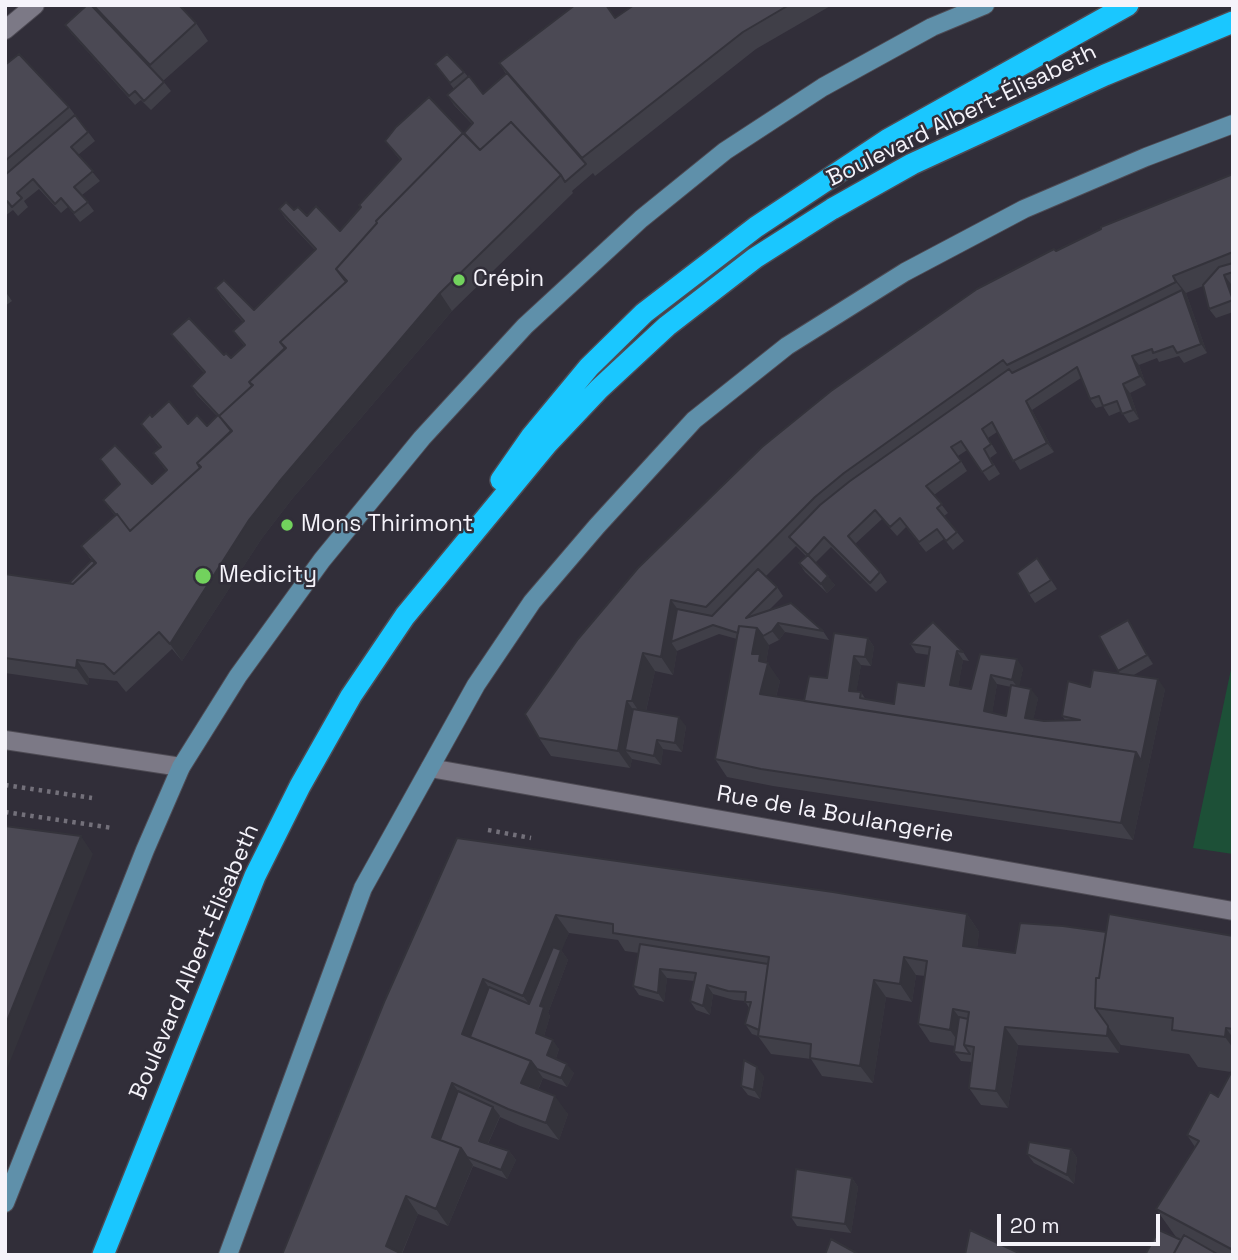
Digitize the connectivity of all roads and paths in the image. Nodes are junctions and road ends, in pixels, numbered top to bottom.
1 (34, 5) edge
2 (985, 5) edge
3 (1128, 5) edge
4 (1233, 22) edge
5 (5, 30) edge
6 (1233, 124) edge
7 (405, 616) junction
8 (5, 740) edge
9 (142, 761) junction
10 (181, 767) junction
11 (430, 768) junction
12 (5, 785) edge
13 (92, 798) dead end
14 (5, 811) edge
15 (488, 830) dead end
16 (531, 838) dead end
17 (1233, 911) edge
18 (5, 1203) edge
19 (104, 1253) edge
20 (228, 1255) edge

1 - 5 street
2 - 10 street
3 - 7 highway
4 - 7 highway, Boulevard Albert-Élisabeth
6 - 11 street
7 - 19 highway, Boulevard Albert-Élisabeth
8 - 9 street
9 - 10 street
9 - 14 path
10 - 18 street
11 - 17 street, Rue de la Boulangerie
11 - 20 street
12 - 13 path
15 - 16 path

